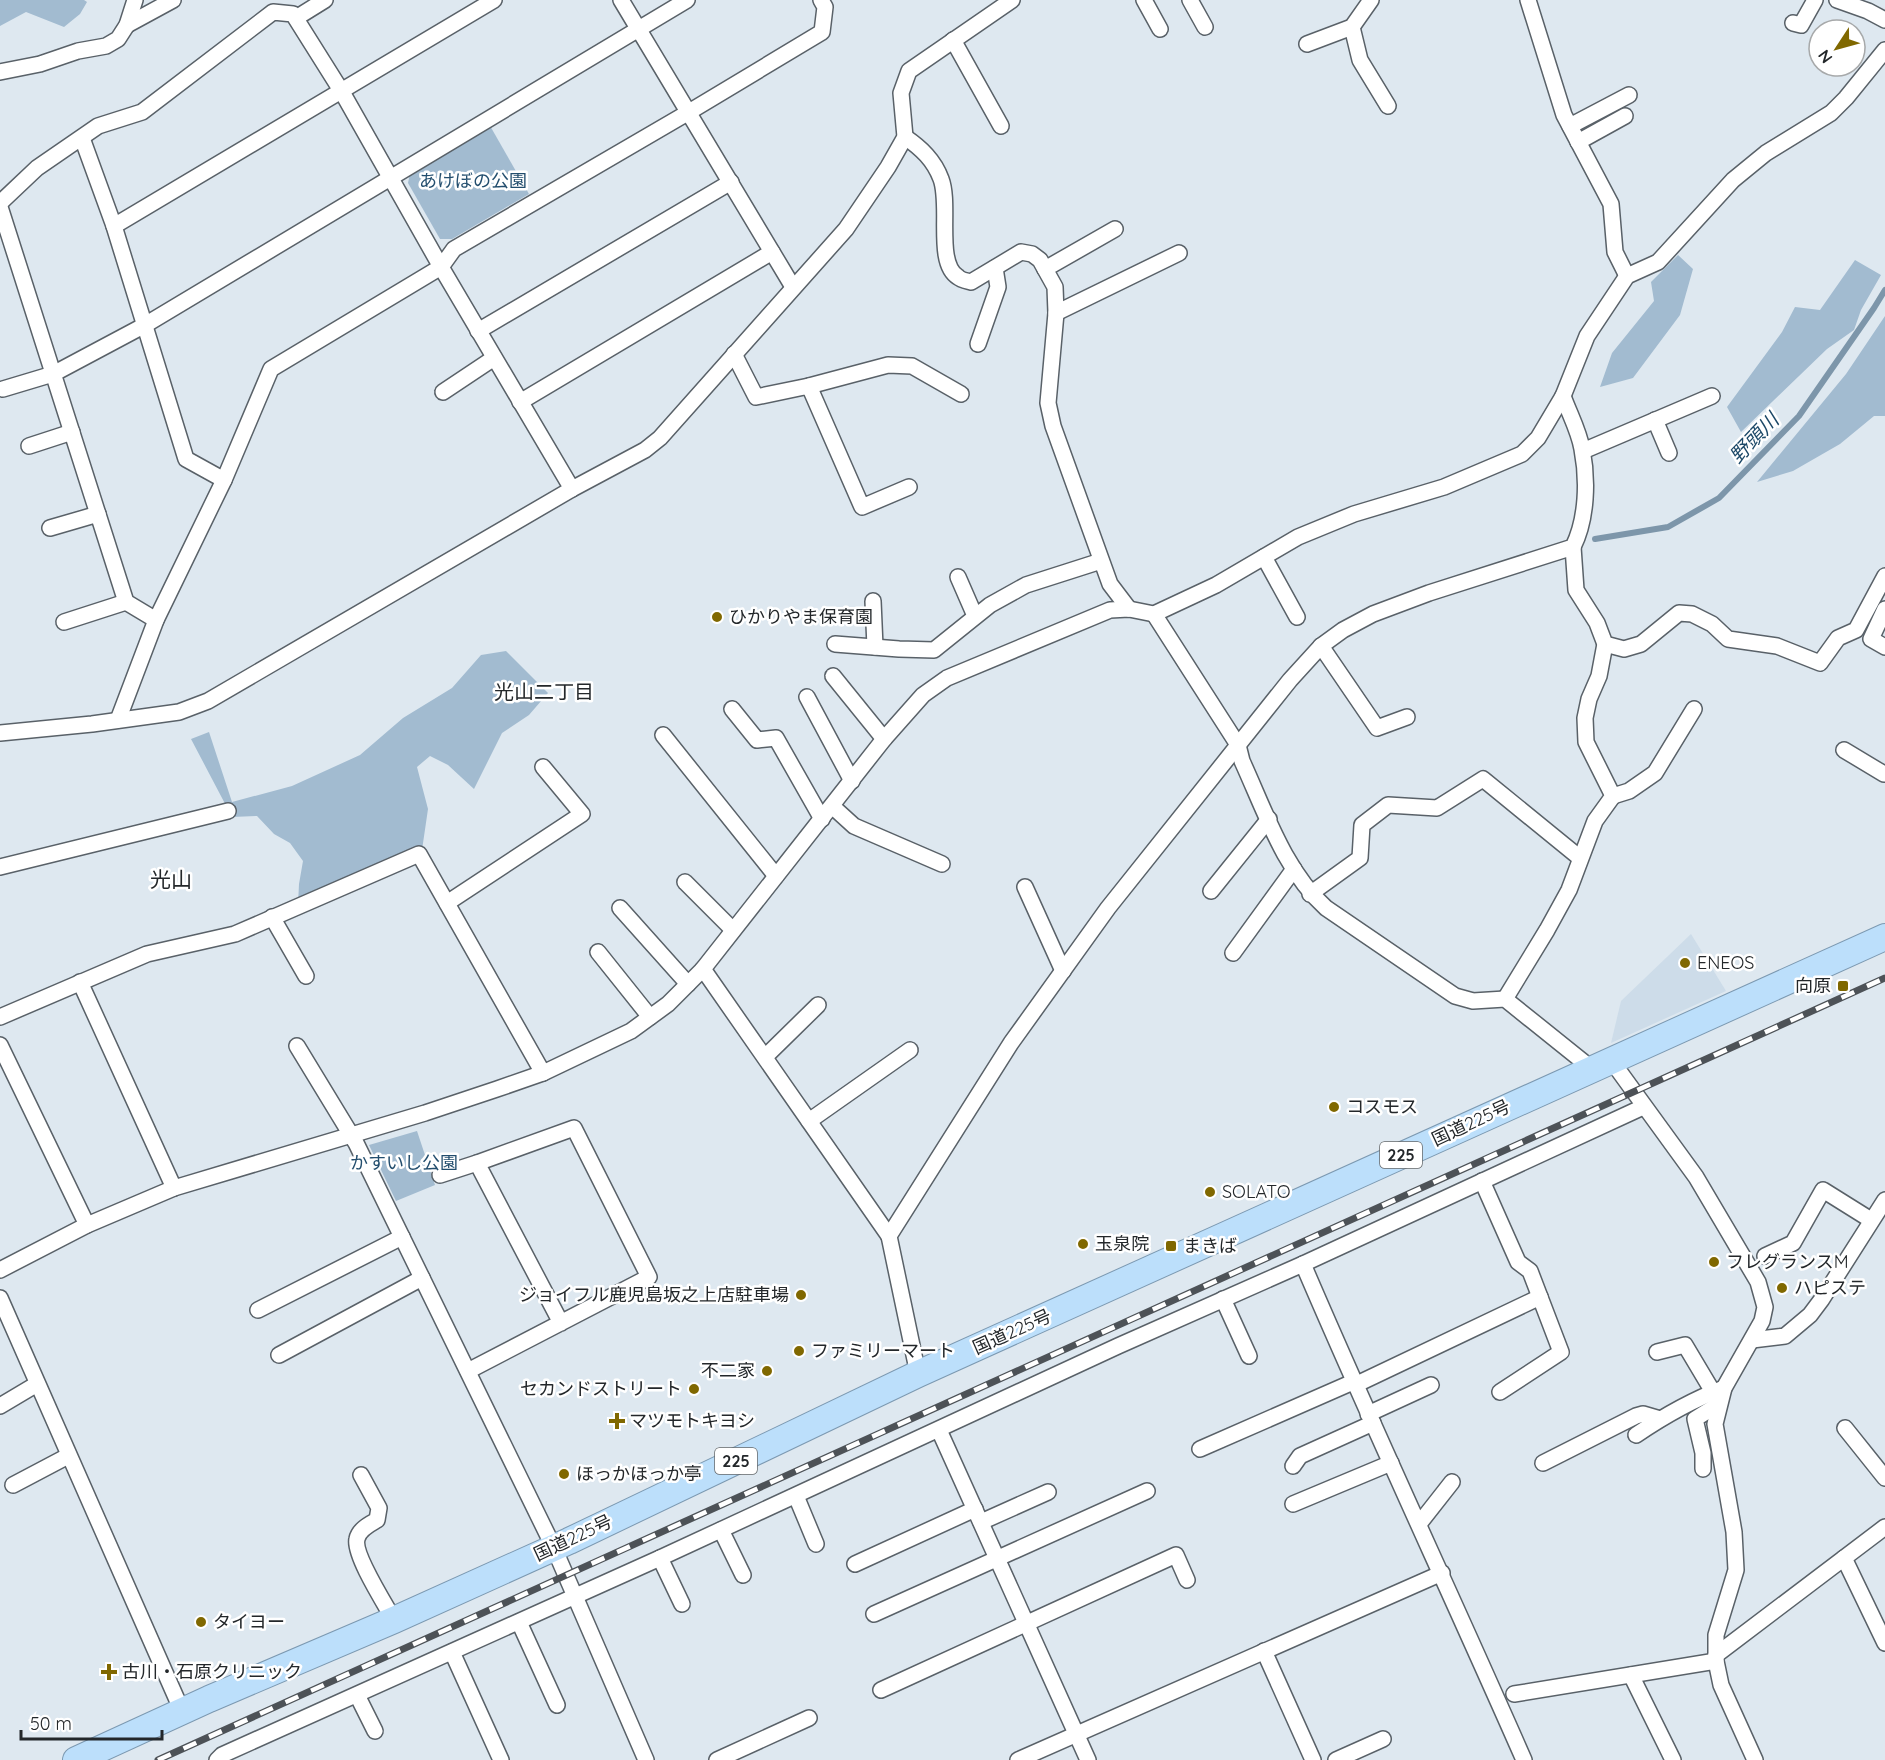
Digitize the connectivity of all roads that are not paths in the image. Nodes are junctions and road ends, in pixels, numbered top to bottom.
1 (135, 0) edge
2 (173, 0) edge
3 (325, 0) edge
4 (494, 0) edge
5 (621, 0) edge
6 (687, 0) edge
7 (821, 0) edge
8 (1012, 0) edge
9 (1144, 0) edge
10 (1190, 0) edge
11 (1371, 0) edge
12 (1528, 0) edge
13 (1815, 0) edge
14 (1837, 0) edge
15 (1869, 5) edge
16 (296, 18) junction
17 (1885, 20) edge
18 (1793, 23) dead end
19 (127, 25) junction
20 (1205, 27) dead end
21 (1352, 27) junction
22 (639, 29) junction
23 (1160, 29) dead end
24 (953, 40) junction
25 (1307, 44) dead end
26 (1885, 50) edge
27 (0, 72) edge
28 (342, 92) junction
29 (1629, 95) dead end
30 (1388, 106) dead end
31 (689, 112) junction
32 (1625, 116) dead end
33 (1001, 126) dead end
34 (1570, 126) junction
35 (905, 137) junction
36 (82, 138) junction
37 (1578, 142) junction
38 (389, 177) junction
39 (731, 182) junction
40 (0, 205) edge
41 (114, 226) junction
42 (1115, 229) dead end
43 (771, 252) junction
44 (1179, 253) dead end
45 (441, 267) junction
46 (995, 268) junction
47 (1045, 269) junction
48 (1627, 276) junction
49 (793, 287) junction
50 (1056, 313) junction
51 (145, 325) junction
52 (478, 331) junction
53 (978, 344) dead end
54 (734, 354) junction
55 (494, 358) junction
56 (53, 375) junction
57 (809, 386) junction
58 (3, 388) dead end
59 (443, 392) dead end
60 (961, 394) dead end
61 (1563, 396) junction
62 (1712, 396) dead end
63 (520, 402) junction
64 (1655, 420) junction
65 (72, 432) junction
66 (29, 446) dead end
67 (1583, 451) junction
68 (1668, 453) dead end
69 (224, 480) junction
70 (909, 487) dead end
71 (572, 489) junction
72 (98, 514) junction
73 (50, 528) dead end
74 (1573, 547) junction
75 (1264, 557) junction
76 (1101, 561) junction
77 (1885, 576) edge
78 (958, 577) dead end
79 (873, 601) dead end
80 (126, 602) junction
81 (1130, 609) junction
82 (1885, 609) edge
83 (1154, 614) junction
84 (975, 616) junction
85 (1297, 617) dead end
86 (156, 620) junction
87 (64, 622) dead end
88 (835, 644) dead end
89 (1605, 644) junction
90 (1321, 646) junction
91 (875, 647) junction
92 (1885, 647) edge
93 (834, 676) dead end
94 (807, 696) dead end
95 (732, 709) dead end
96 (1694, 709) dead end
97 (1407, 717) dead end
98 (118, 720) junction
99 (0, 733) edge
100 (663, 735) dead end
101 (884, 739) junction
102 (1238, 745) junction
103 (1844, 750) dead end
104 (543, 767) dead end
105 (1885, 774) edge
106 (852, 781) junction
107 (1613, 796) junction
108 (832, 806) junction
109 (228, 811) dead end
110 (822, 819) junction
111 (1269, 819) junction
112 (1580, 858) junction
113 (942, 864) dead end
114 (0, 867) edge
115 (1294, 869) junction
116 (776, 876) junction
117 (685, 882) dead end
118 (1025, 887) dead end
119 (1211, 891) dead end
120 (1310, 894) junction
121 (447, 903) junction
122 (620, 908) dead end
123 (272, 917) junction
124 (733, 930) junction
125 (1885, 937) edge
126 (598, 952) dead end
127 (1233, 953) dead end
128 (703, 969) junction
129 (1063, 971) junction
130 (306, 976) dead end
131 (80, 982) junction
132 (688, 984) junction
133 (1505, 999) junction
134 (818, 1005) dead end
135 (0, 1017) edge
136 (650, 1017) junction
137 (0, 1045) edge
138 (297, 1046) dead end
139 (910, 1050) dead end
140 (765, 1057) junction
141 (1601, 1064) junction
142 (543, 1074) junction
143 (1644, 1107) junction
144 (809, 1121) junction
145 (352, 1134) junction
146 (477, 1163) junction
147 (440, 1175) dead end
148 (1482, 1181) junction
149 (174, 1188) junction
150 (1885, 1200) edge
151 (1871, 1220) junction
152 (87, 1225) junction
153 (889, 1236) junction
154 (402, 1237) junction
155 (1764, 1256) dead end
156 (1303, 1264) junction
157 (0, 1270) edge
158 (422, 1278) junction
159 (1540, 1297) junction
160 (0, 1298) edge
161 (1223, 1299) junction
162 (258, 1310) dead end
163 (561, 1323) junction
164 (1752, 1340) junction
165 (1658, 1352) dead end
166 (279, 1355) dead end
167 (1250, 1356) dead end
168 (468, 1371) junction
169 (918, 1374) junction
170 (37, 1384) junction
171 (1354, 1384) junction
172 (1431, 1385) dead end
173 (1500, 1392) dead end
174 (1719, 1395) junction
175 (0, 1406) edge
176 (1371, 1419) junction
177 (1660, 1419) junction
178 (1845, 1428) dead end
179 (939, 1430) junction
180 (1636, 1435) dead end
181 (1200, 1449) dead end
182 (68, 1456) junction
183 (1391, 1463) junction
184 (1543, 1463) dead end
185 (1293, 1466) dead end
186 (1703, 1470) dead end
187 (361, 1475) dead end
188 (1885, 1478) edge
189 (1452, 1482) dead end
190 (13, 1485) dead end
191 (1147, 1491) dead end
192 (1048, 1492) dead end
193 (796, 1496) junction
194 (1293, 1503) dead end
195 (978, 1516) junction
196 (1419, 1524) junction
197 (1885, 1527) edge
198 (721, 1530) junction
199 (816, 1544) dead end
200 (554, 1548) junction
201 (660, 1558) junction
202 (997, 1558) junction
203 (1844, 1558) junction
204 (855, 1564) dead end
205 (1442, 1573) junction
206 (743, 1575) dead end
207 (1187, 1580) dead end
208 (574, 1597) junction
209 (682, 1604) dead end
210 (874, 1614) dead end
211 (394, 1620) junction
212 (519, 1622) junction
213 (1027, 1625) junction
214 (1885, 1642) edge
215 (1264, 1651) junction
216 (452, 1652) junction
217 (1716, 1658) junction
218 (1631, 1675) junction
219 (881, 1690) dead end
220 (1514, 1694) dead end
221 (357, 1695) junction
222 (556, 1705) dead end
223 (182, 1712) junction
224 (808, 1718) dead end
225 (375, 1731) dead end
226 (1076, 1733) junction
227 (1383, 1739) dead end
228 (76, 1760) edge
229 (217, 1760) edge
230 (501, 1760) edge
231 (646, 1760) edge
232 (717, 1760) edge
233 (1018, 1760) edge
234 (1088, 1760) edge
235 (1313, 1760) edge
236 (1336, 1760) edge
237 (1524, 1760) edge
238 (1673, 1760) edge
239 (1755, 1760) edge

1 - 19 street
2 - 19 street
3 - 16 street
4 - 28 street
5 - 22 street
6 - 22 street
7 - 31 street
8 - 24 street
9 - 23 street
10 - 20 street
11 - 21 street
12 - 34 street
13 - 18 street
14 - 15 street
15 - 17 street
16 - 28 street
16 - 36 street
19 - 27 street
21 - 25 street
21 - 30 street
22 - 31 street
22 - 38 street
24 - 33 street
24 - 35 street
26 - 48 street
28 - 38 street
28 - 41 street
29 - 34 street
31 - 39 street
31 - 45 street
32 - 37 street
34 - 37 street
35 - 46 street
35 - 49 street
36 - 40 street
36 - 41 street
37 - 48 street
38 - 45 street
38 - 51 street
39 - 43 street
39 - 52 street
40 - 56 street
41 - 51 street
42 - 47 street
43 - 49 street
43 - 63 street
44 - 50 street
45 - 52 street
45 - 69 street
46 - 47 street
46 - 53 street
47 - 50 street
48 - 61 street
49 - 54 street
50 - 76 street
51 - 56 street
51 - 69 street
52 - 55 street
54 - 57 street
54 - 71 street
55 - 59 street
55 - 63 street
56 - 58 street
56 - 65 street
57 - 60 street
57 - 70 street
61 - 67 street
61 - 75 street
62 - 64 street
63 - 71 street
64 - 67 street
64 - 68 street
65 - 66 street
65 - 72 street
67 - 74 street
69 - 86 street
71 - 98 street
72 - 73 street
72 - 80 street
74 - 89 street
74 - 90 street
75 - 83 street
75 - 85 street
76 - 81 street
76 - 84 street
77 - 89 street
78 - 84 street
79 - 91 street
80 - 86 street
80 - 87 street
81 - 83 street
81 - 101 street
82 - 92 street
83 - 102 street
84 - 91 street
86 - 98 street
88 - 91 street
89 - 107 street
90 - 97 street
90 - 102 street
93 - 101 street
94 - 106 street
95 - 110 street
96 - 107 street
98 - 99 street
100 - 116 street
101 - 106 street
102 - 111 street
102 - 129 street
103 - 105 street
104 - 121 street
106 - 108 street
107 - 112 street
108 - 110 street
108 - 113 street
109 - 114 street
110 - 116 street
111 - 115 street
111 - 119 street
112 - 120 street
112 - 133 street
115 - 120 street
115 - 127 street
116 - 124 street
117 - 124 street
118 - 129 street
120 - 133 street
121 - 123 street
121 - 142 street
122 - 132 street
123 - 130 street
123 - 131 street
124 - 128 street
125 - 141 highway, 国道225号 / 225
126 - 136 street
128 - 132 street
128 - 140 street
129 - 153 street
131 - 135 street
131 - 149 street
132 - 136 street
133 - 141 street
134 - 140 street
136 - 142 street
137 - 152 street
138 - 145 street
139 - 144 street
140 - 144 street
141 - 143 street
141 - 169 highway, 国道225号 / 225
142 - 145 street
143 - 148 street
143 - 164 street
144 - 153 street
145 - 149 street
145 - 154 street
146 - 147 street
146 - 163 street
146 - 163 street
148 - 156 street
148 - 159 street
149 - 152 street
150 - 151 street
151 - 155 street
151 - 164 street
152 - 157 street
153 - 169 street
154 - 158 street
154 - 162 street
156 - 161 street
156 - 171 street
158 - 166 street
158 - 168 street
159 - 171 street
159 - 173 street
160 - 170 street
161 - 167 street
161 - 179 street
163 - 168 street
164 - 174 street
165 - 174 street
168 - 200 street
169 - 200 highway, 国道225号 / 225
170 - 175 street
170 - 182 street
171 - 176 street
171 - 181 street
172 - 176 street
174 - 177 street
174 - 186 street
174 - 217 street
176 - 183 street
176 - 185 street
177 - 180 street
177 - 184 street
178 - 188 street
179 - 193 street
179 - 195 street
182 - 190 street
182 - 223 street
183 - 194 street
183 - 196 street
187 - 211 street
189 - 196 street
191 - 202 street
192 - 195 street
193 - 198 street
193 - 199 street
195 - 202 street
195 - 204 street
196 - 205 street
197 - 203 street
198 - 201 street
198 - 206 street
200 - 208 street
200 - 211 highway, 国道225号 / 225
201 - 208 street
201 - 209 street
202 - 210 street
202 - 213 street
203 - 214 street
203 - 217 street
205 - 215 street
205 - 237 street
207 - 213 street
208 - 212 street
208 - 231 street
211 - 223 highway, 国道225号 / 225
212 - 216 street
212 - 222 street
213 - 219 street
213 - 226 street
215 - 226 street
215 - 235 street
216 - 221 street
216 - 230 street
217 - 218 street
217 - 239 street
218 - 220 street
218 - 238 street
221 - 225 street
221 - 229 street
223 - 228 highway, 国道225号 / 225
224 - 232 street
226 - 233 street
226 - 234 street
227 - 236 street

